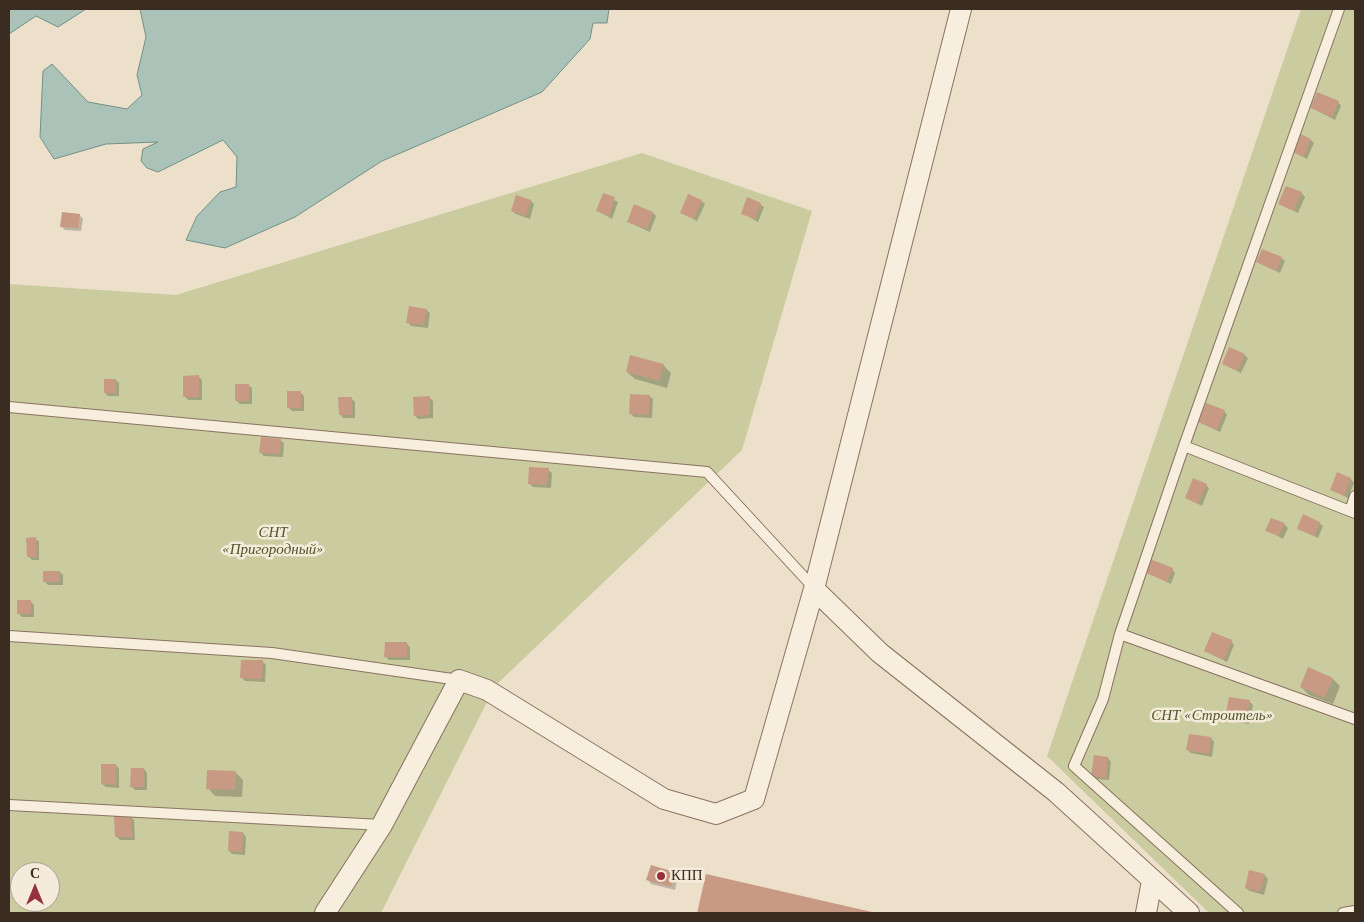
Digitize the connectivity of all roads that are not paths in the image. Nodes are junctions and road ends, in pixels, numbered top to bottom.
1 (961, 9) edge
2 (1339, 9) edge
3 (9, 408) edge
4 (1184, 446) junction
5 (1355, 496) edge
6 (1353, 512) edge
7 (814, 589) junction
8 (1120, 634) junction
9 (9, 636) edge
10 (459, 680) junction
11 (1355, 719) edge
12 (9, 805) edge
13 (382, 824) junction
14 (1152, 882) junction
15 (1355, 911) edge
16 (325, 913) edge
17 (1146, 913) edge
18 (1188, 913) edge
19 (1238, 913) edge
20 (1343, 913) edge

1 - 7 street
2 - 4 lane
3 - 7 lane
4 - 6 lane
4 - 8 lane
5 - 6 lane
7 - 10 street
7 - 14 street
8 - 11 lane
8 - 19 lane
9 - 10 lane
10 - 13 street
12 - 13 lane
13 - 16 street
14 - 17 street
14 - 18 street
15 - 20 lane

